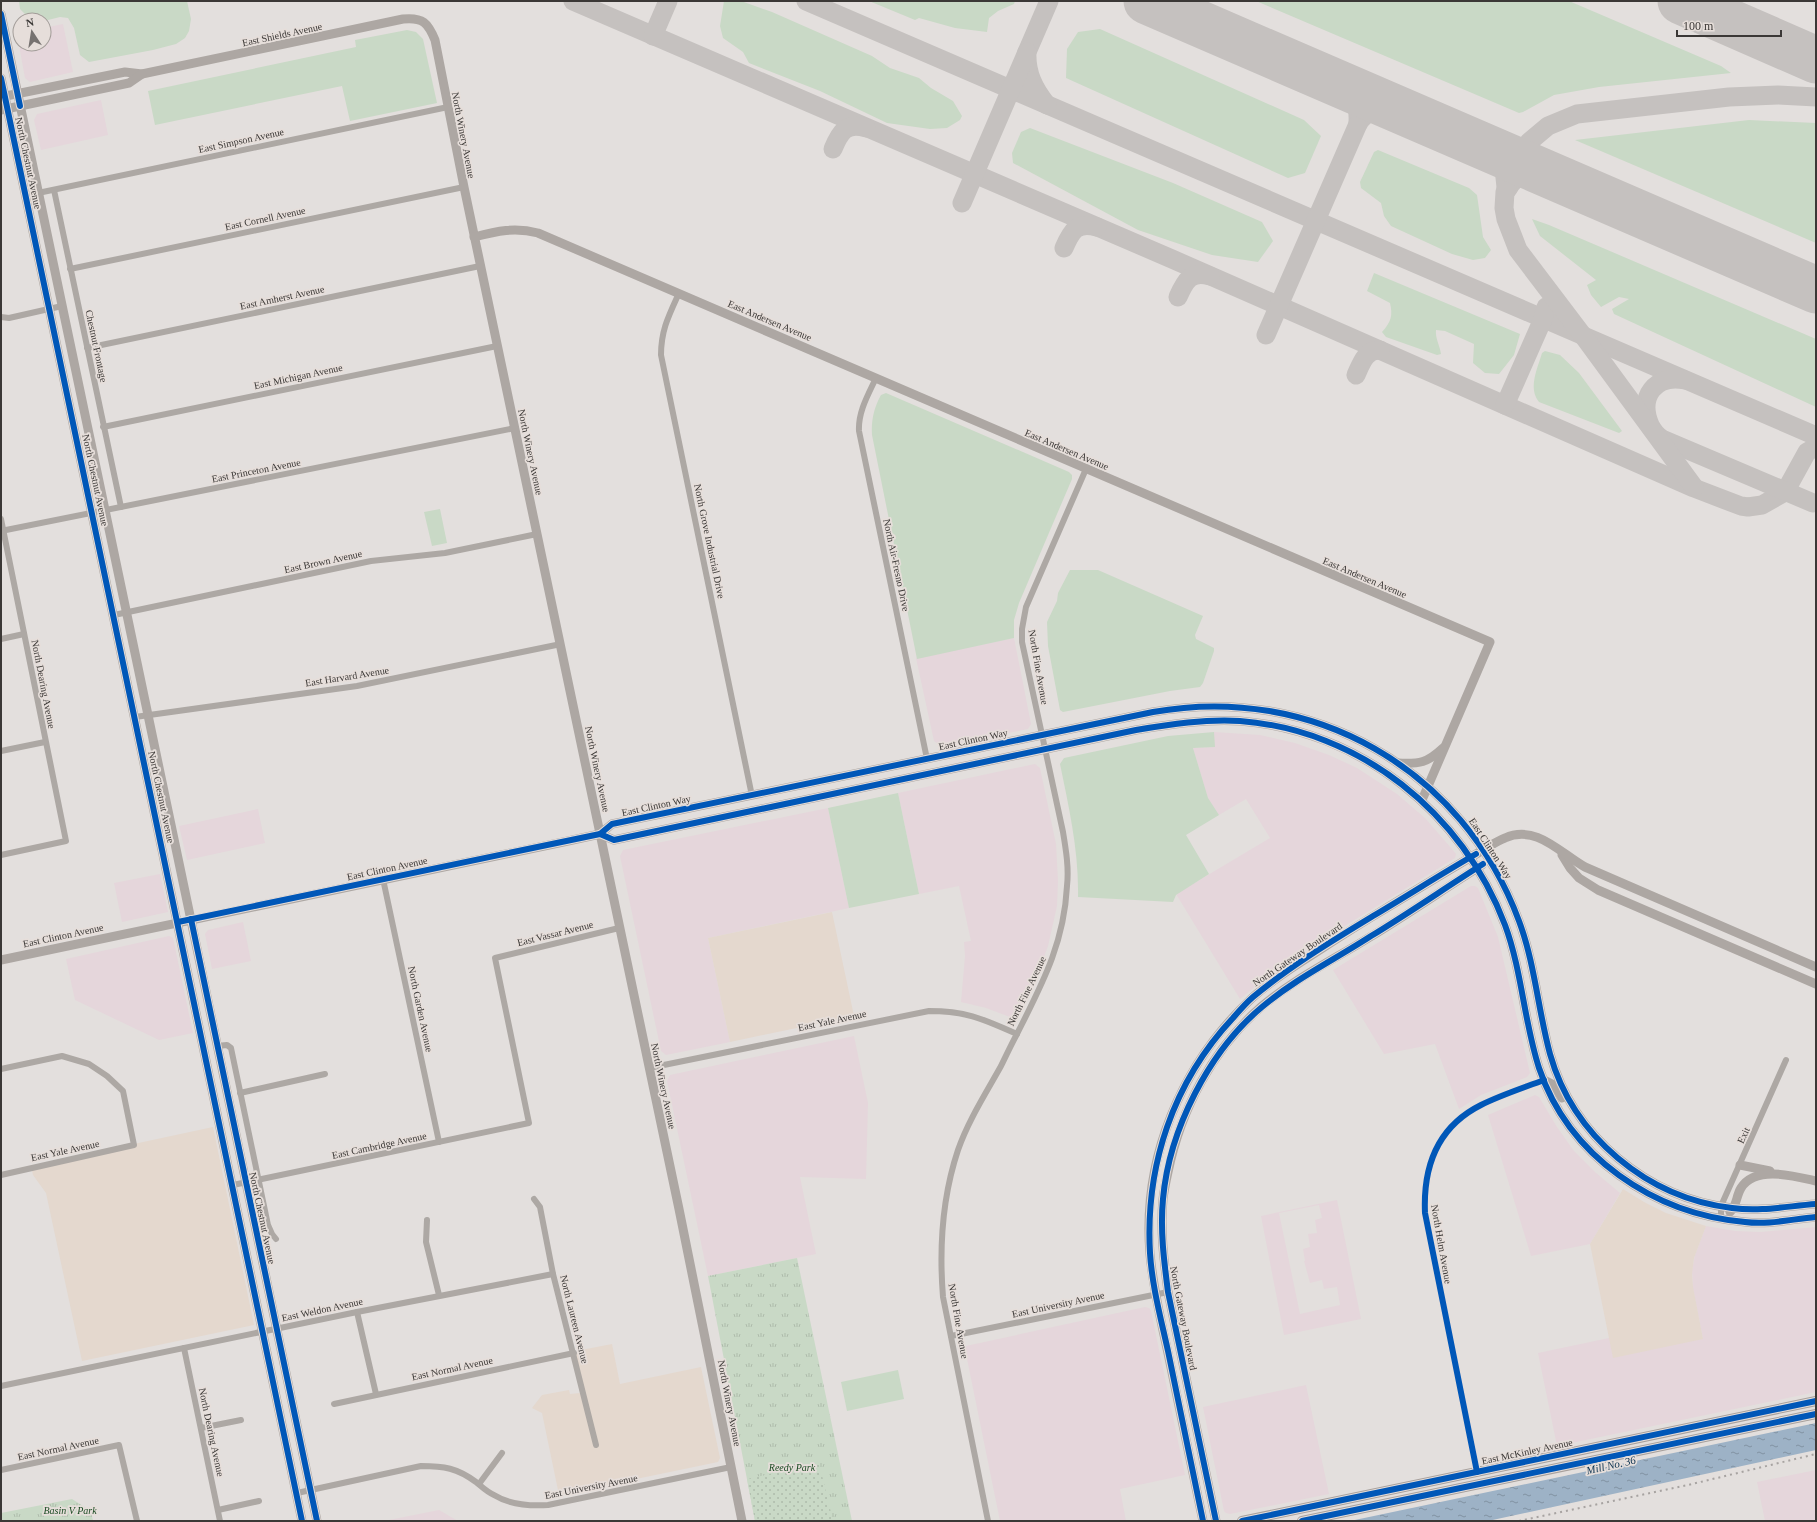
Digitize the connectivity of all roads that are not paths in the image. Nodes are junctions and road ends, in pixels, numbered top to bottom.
1 (1, 14) edge
2 (426, 23) joint
3 (142, 74) junction
4 (1, 78) edge
5 (18, 94) junction
6 (3, 97) edge
7 (20, 106) junction
8 (448, 108) junction
9 (4, 109) edge
10 (464, 187) junction
11 (54, 190) junction
12 (38, 193) junction
13 (30, 215) junction
14 (474, 237) junction
15 (480, 266) junction
16 (70, 269) junction
17 (55, 275) junction
18 (679, 293) junction
19 (62, 306) junction
20 (49, 309) junction
21 (1, 317) edge
22 (497, 346) junction
23 (87, 348) junction
24 (876, 378) junction
25 (103, 427) junction
26 (515, 428) junction
27 (1086, 469) junction
28 (121, 507) junction
29 (105, 510) junction
30 (92, 513) junction
31 (1, 519) edge
32 (2, 531) edge
33 (537, 534) junction
34 (126, 612) junction
35 (114, 615) junction
36 (24, 634) junction
37 (1, 639) edge
38 (561, 644) junction
39 (148, 714) junction
40 (1297, 716) junction
41 (135, 717) junction
42 (1220, 721) junction
43 (1042, 735) junction
44 (45, 742) junction
45 (1445, 746) junction
46 (1045, 749) junction
47 (1, 751) edge
48 (927, 759) junction
49 (1398, 763) junction
50 (1428, 786) junction
51 (752, 796) junction
52 (1422, 800) junction
53 (600, 834) junction
54 (1483, 850) junction
55 (1560, 850) junction
56 (1, 855) edge
57 (1471, 857) junction
58 (1490, 860) junction
59 (1478, 868) junction
60 (383, 879) junction
61 (191, 919) junction
62 (178, 922) junction
63 (619, 928) junction
64 (1, 960) edge
65 (1296, 966) junction
66 (1816, 967) edge
67 (1303, 976) junction
68 (1816, 984) edge
69 (1017, 1034) junction
70 (217, 1046) junction
71 (1786, 1060) dead end
72 (649, 1068) junction
73 (1, 1069) edge
74 (325, 1074) dead end
75 (1544, 1080) junction
76 (240, 1093) junction
77 (529, 1124) joint
78 (439, 1142) junction
79 (1603, 1145) junction
80 (1740, 1165) junction
81 (1, 1175) edge
82 (1790, 1175) junction
83 (258, 1179) junction
84 (1816, 1181) edge
85 (246, 1182) junction
86 (233, 1185) junction
87 (534, 1199) dead end
88 (1816, 1204) edge
89 (1721, 1206) junction
90 (1734, 1208) junction
91 (1816, 1217) edge
92 (1721, 1219) junction
93 (427, 1220) dead end
94 (276, 1240) dead end
95 (554, 1274) junction
96 (1168, 1292) junction
97 (1156, 1294) junction
98 (439, 1296) junction
99 (357, 1312) junction
100 (276, 1329) junction
101 (264, 1332) junction
102 (951, 1336) junction
103 (184, 1348) junction
104 (574, 1353) junction
105 (1, 1386) edge
106 (376, 1394) junction
107 (1816, 1401) edge
108 (334, 1404) dead end
109 (1794, 1406) junction
110 (1816, 1414) edge
111 (241, 1420) dead end
112 (201, 1428) junction
113 (1699, 1438) junction
114 (596, 1445) dead end
115 (502, 1453) dead end
116 (731, 1467) junction
117 (1, 1470) edge
118 (1477, 1472) junction
119 (479, 1484) junction
120 (310, 1490) junction
121 (297, 1493) junction
122 (1397, 1501) junction
123 (259, 1502) dead end
124 (218, 1510) junction
125 (137, 1521) edge
126 (220, 1521) edge
127 (302, 1521) edge
128 (317, 1521) edge
129 (742, 1521) edge
130 (988, 1521) edge
131 (1203, 1521) edge
132 (1216, 1521) edge
133 (1242, 1521) edge
134 (1302, 1521) edge

1 - 5 main road, North Chestnut Avenue
2 - 3 main road, East Shields Avenue
2 - 8 main road, North Winery Avenue
3 - 5 main road, East Shields Avenue
3 - 7 main road, East Shields Avenue
4 - 6 main road, North Chestnut Avenue
5 - 6 main road, East Shields Avenue
5 - 7 main road, North Chestnut Avenue
6 - 9 main road, North Chestnut Avenue
7 - 9 main road, East Shields Avenue
7 - 12 main road, North Chestnut Avenue
8 - 10 main road, North Winery Avenue
8 - 11 street, East Simpson Avenue
9 - 13 main road, North Chestnut Avenue
10 - 14 main road, North Winery Avenue
10 - 16 street, East Cornell Avenue
11 - 12 street, East Simpson Avenue
11 - 16 street, Chestnut Frontage
12 - 17 main road, North Chestnut Avenue
13 - 17 main road
13 - 20 main road, North Chestnut Avenue
14 - 15 main road, North Winery Avenue
14 - 18 main road, East Andersen Avenue
15 - 22 main road, North Winery Avenue
15 - 23 street, East Amherst Avenue
16 - 23 street, Chestnut Frontage
17 - 19 main road, North Chestnut Avenue
18 - 24 main road, East Andersen Avenue
18 - 51 street, North Grove Industrial Drive
19 - 20 street
19 - 29 main road, North Chestnut Avenue
20 - 21 street
20 - 30 main road, North Chestnut Avenue
22 - 25 street, East Michigan Avenue
22 - 26 main road, North Winery Avenue
23 - 25 street, Chestnut Frontage
24 - 27 main road, East Andersen Avenue
24 - 48 street, North Air-Fresno Drive
25 - 28 street, Chestnut Frontage
26 - 28 street, East Princeton Avenue
26 - 33 main road, North Winery Avenue
27 - 43 street, North Fine Avenue
27 - 45 main road, East Andersen Avenue
28 - 29 street, East Princeton Avenue
29 - 30 street, East Princeton Avenue
29 - 34 main road, North Chestnut Avenue
30 - 32 street, East Princeton Avenue
30 - 35 main road, North Chestnut Avenue
31 - 32 street
32 - 36 street, North Dearing Avenue
33 - 34 street, East Brown Avenue
33 - 38 main road, North Winery Avenue
34 - 35 street, East Brown Avenue
34 - 39 main road, North Chestnut Avenue
35 - 41 main road, North Chestnut Avenue
36 - 37 street
36 - 44 street, North Dearing Avenue
38 - 39 street, East Harvard Avenue
38 - 53 main road, North Winery Avenue
39 - 41 street, East Harvard Avenue
39 - 61 main road, North Chestnut Avenue
40 - 42 main road
40 - 43 main road, East Clinton Way
40 - 49 main road, East Clinton Way
41 - 62 main road, North Chestnut Avenue
42 - 46 main road
42 - 52 main road
43 - 46 street, North Fine Avenue
43 - 48 main road, East Clinton Way
44 - 47 street
44 - 56 street, North Dearing Avenue
45 - 49 main road
45 - 50 main road, East Andersen Avenue
46 - 53 main road
46 - 69 street, North Fine Avenue
48 - 51 main road, East Clinton Way
49 - 50 main road, East Clinton Way
50 - 52 main road, East Andersen Avenue
50 - 54 main road, East Clinton Way
51 - 53 main road, East Clinton Way
52 - 57 main road
53 - 60 main road, East Clinton Avenue
53 - 63 main road, North Winery Avenue
54 - 55 main road, North Gateway Boulevard
54 - 57 main road, North Gateway Boulevard
54 - 58 main road, East Clinton Way
55 - 66 main road, North Gateway Boulevard
55 - 68 main road
57 - 59 main road
57 - 65 main road, North Gateway Boulevard
58 - 59 main road, North Gateway Boulevard
58 - 79 main road, East Clinton Way
59 - 67 main road, North Gateway Boulevard
59 - 75 main road
60 - 61 main road, East Clinton Avenue
60 - 78 street, North Garden Avenue
61 - 62 main road, East Clinton Avenue
61 - 70 main road, North Chestnut Avenue
62 - 64 main road, East Clinton Avenue
62 - 86 main road, North Chestnut Avenue
63 - 72 main road, North Winery Avenue
63 - 77 street, East Vassar Avenue
65 - 67 main road
65 - 97 main road, North Gateway Boulevard
67 - 96 main road, North Gateway Boulevard
69 - 72 street, East Yale Avenue
69 - 102 street, North Fine Avenue
70 - 76 street, North Chestnut Avenue
70 - 85 main road, North Chestnut Avenue
71 - 80 street, Exit
72 - 116 main road, North Winery Avenue
73 - 81 street, East Yale Avenue
74 - 76 street
75 - 79 main road
75 - 92 main road
75 - 118 street, North Helm Avenue
76 - 83 street, North Chestnut Avenue
77 - 78 street, East Cambridge Avenue
78 - 83 street, East Cambridge Avenue
79 - 89 main road, East Clinton Way
80 - 82 main road
80 - 89 street, Exit
82 - 84 main road
82 - 90 main road
83 - 85 street, East Cambridge Avenue
83 - 94 street, North Chestnut Avenue
85 - 86 street, East Cambridge Avenue
85 - 100 main road, North Chestnut Avenue
86 - 101 main road, North Chestnut Avenue
87 - 95 street, North Laureen Avenue
88 - 90 main road, East Clinton Way
89 - 90 main road, East Clinton Way
89 - 92 street, Exit
90 - 92 main road
91 - 92 main road
93 - 98 street
95 - 98 street, East Weldon Avenue
95 - 104 street, North Laureen Avenue
96 - 97 street, East University Avenue
96 - 132 main road, North Gateway Boulevard
97 - 102 street, East University Avenue
97 - 131 main road, North Gateway Boulevard
98 - 99 street, East Weldon Avenue
99 - 100 street, East Weldon Avenue
99 - 106 street
100 - 101 street, East Weldon Avenue
100 - 120 main road, North Chestnut Avenue
101 - 103 street, East Weldon Avenue
101 - 121 main road, North Chestnut Avenue
102 - 130 street, North Fine Avenue
103 - 105 street, East Weldon Avenue
103 - 112 street, North Dearing Avenue
104 - 106 street, East Normal Avenue
104 - 114 street, North Laureen Avenue
106 - 108 street, East Normal Avenue
107 - 109 main road, East McKinley Avenue
109 - 113 main road
109 - 118 main road, East McKinley Avenue
110 - 113 main road
111 - 112 street
112 - 124 street, North Dearing Avenue
113 - 122 main road
115 - 119 street
116 - 119 street, East University Avenue
116 - 129 main road, North Winery Avenue
117 - 125 street, East Normal Avenue
118 - 122 main road
118 - 133 main road, East McKinley Avenue
119 - 120 street, East University Avenue
120 - 121 street, East University Avenue
120 - 128 main road, North Chestnut Avenue
121 - 127 main road, North Chestnut Avenue
122 - 134 main road
123 - 124 street
124 - 126 street, North Dearing Avenue

